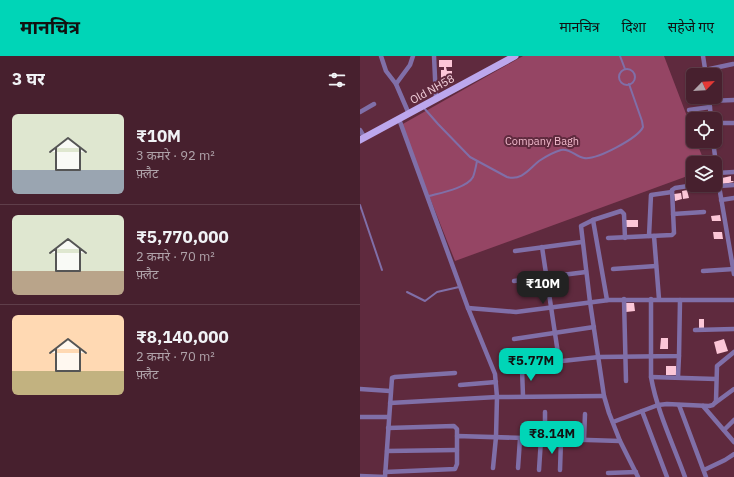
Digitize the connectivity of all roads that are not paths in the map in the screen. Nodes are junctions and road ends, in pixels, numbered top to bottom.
1 (381, 56) edge
2 (413, 56) edge
3 (434, 56) edge
4 (508, 56) edge
5 (515, 56) edge
6 (620, 56) edge
7 (703, 56) edge
8 (733, 64) edge
9 (705, 68) edge
10 (721, 68) edge
11 (625, 69) junction
12 (396, 84) junction
13 (629, 84) junction
14 (436, 98) junction
15 (722, 100) edge
16 (734, 100) edge
17 (374, 104) dead end
18 (710, 104) edge
19 (422, 107) junction
20 (710, 107) junction
21 (689, 110) dead end
22 (360, 112) edge
23 (710, 112) edge
24 (408, 113) junction
25 (399, 120) junction
26 (722, 123) edge
27 (734, 123) edge
28 (363, 135) edge
29 (477, 161) junction
30 (734, 172) edge
31 (722, 173) edge
32 (722, 184) edge
33 (734, 185) edge
34 (686, 186) edge
35 (672, 192) junction
36 (719, 192) edge
37 (428, 197) junction
38 (734, 198) edge
39 (721, 200) junction
40 (360, 205) edge
41 (704, 212) dead end
42 (673, 214) junction
43 (593, 220) junction
44 (652, 236) junction
45 (608, 238) dead end
46 (625, 238) junction
47 (582, 242) junction
48 (542, 247) junction
49 (515, 251) dead end
50 (656, 266) junction
51 (613, 269) dead end
52 (734, 269) edge
53 (382, 270) dead end
54 (703, 271) dead end
55 (586, 272) junction
56 (734, 274) edge
57 (547, 277) junction
58 (514, 281) dead end
59 (461, 287) junction
60 (407, 292) dead end
61 (651, 299) junction
62 (659, 299) junction
63 (606, 300) junction
64 (624, 300) junction
65 (680, 300) junction
66 (734, 300) edge
67 (590, 302) junction
68 (552, 307) junction
69 (468, 308) junction
70 (594, 327) junction
71 (734, 329) edge
72 (695, 330) dead end
73 (556, 332) junction
74 (514, 339) dead end
75 (734, 352) edge
76 (625, 356) junction
77 (652, 356) junction
78 (679, 356) junction
79 (599, 357) junction
80 (559, 360) junction
81 (455, 373) dead end
82 (651, 377) junction
83 (678, 377) junction
84 (716, 379) junction
85 (626, 381) dead end
86 (496, 382) junction
87 (460, 385) dead end
88 (360, 389) edge
89 (734, 389) edge
90 (390, 391) junction
91 (523, 396) junction
92 (604, 396) junction
93 (497, 397) junction
94 (390, 403) junction
95 (715, 403) junction
96 (658, 405) junction
97 (679, 405) junction
98 (703, 406) junction
99 (642, 411) junction
100 (545, 412) dead end
101 (584, 414) dead end
102 (388, 417) junction
103 (360, 418) edge
104 (734, 420) edge
105 (612, 422) junction
106 (388, 428) junction
107 (724, 430) junction
108 (457, 436) junction
109 (496, 437) junction
110 (520, 439) junction
111 (543, 439) junction
112 (560, 440) junction
113 (584, 440) junction
114 (620, 441) junction
115 (734, 442) edge
116 (457, 450) junction
117 (387, 451) junction
118 (734, 454) edge
119 (493, 468) dead end
120 (518, 468) dead end
121 (539, 470) dead end
122 (560, 470) dead end
123 (704, 470) junction
124 (608, 473) dead end
125 (385, 475) edge
126 (637, 475) edge
127 (360, 476) edge
128 (667, 477) edge
129 (685, 477) edge
130 (706, 477) edge

1 - 12 street
2 - 12 street
3 - 14 street
4 - 14 main road, Old NH58
5 - 14 main road, Old NH58
6 - 11 lane
7 - 9 street
8 - 10 street
11 - 13 lane
11 - 13 lane
12 - 24 street
13 - 29 lane
14 - 19 main road, Old NH58
14 - 24 main road, Old NH58
15 - 16 street
17 - 22 street
18 - 20 street
19 - 24 main road, Old NH58
19 - 29 lane
20 - 21 street
20 - 23 street
24 - 25 main road, Old NH58
24 - 28 main road, Old NH58
25 - 28 main road, Old NH58
25 - 37 street
26 - 27 street
29 - 37 lane
30 - 31 street
32 - 33 street
34 - 35 street
35 - 42 street
35 - 44 street
36 - 39 street
37 - 59 street
38 - 39 street
39 - 52 street
40 - 53 lane
41 - 42 street
42 - 44 street
43 - 46 street
43 - 47 street
43 - 63 street
44 - 46 street
44 - 50 street
45 - 46 street
47 - 48 street
47 - 55 street
48 - 49 street
48 - 57 street
50 - 51 street
50 - 62 street
52 - 54 street
52 - 56 street
55 - 57 street
55 - 67 street
57 - 58 street
57 - 68 street
59 - 60 lane
59 - 69 street
61 - 62 street
61 - 64 street
61 - 77 street
62 - 65 street
63 - 64 street
63 - 67 street
64 - 76 street
65 - 66 street
65 - 78 street
67 - 68 street
67 - 70 street
68 - 69 street
68 - 73 street
69 - 86 street
70 - 73 street
70 - 79 street
71 - 72 street
73 - 74 street
73 - 80 street
75 - 84 street
76 - 77 street
76 - 79 street
76 - 85 street
77 - 78 street
77 - 82 street
78 - 83 street
79 - 80 street
79 - 92 street
80 - 91 street
81 - 90 street
82 - 83 street
82 - 96 street
83 - 84 street
84 - 95 street
86 - 87 street
86 - 93 street
88 - 90 street
89 - 95 street
90 - 94 street
91 - 92 street
91 - 93 street
92 - 105 street
93 - 94 street
93 - 109 street
94 - 102 street
95 - 98 street
96 - 97 street
96 - 99 street
96 - 129 street
97 - 98 street
97 - 123 street
98 - 107 street
99 - 105 street
99 - 128 street
100 - 111 street
101 - 113 street
102 - 103 street
102 - 106 street
104 - 107 street
105 - 114 street
106 - 108 street
106 - 117 street
107 - 115 street
108 - 109 street
108 - 116 street
109 - 110 street
109 - 119 street
110 - 111 street
110 - 120 street
111 - 112 street
111 - 121 street
112 - 113 street
112 - 122 street
113 - 114 street
114 - 126 street
116 - 117 street
116 - 125 street
117 - 125 street
118 - 123 street
123 - 130 street
124 - 126 street
125 - 127 street

